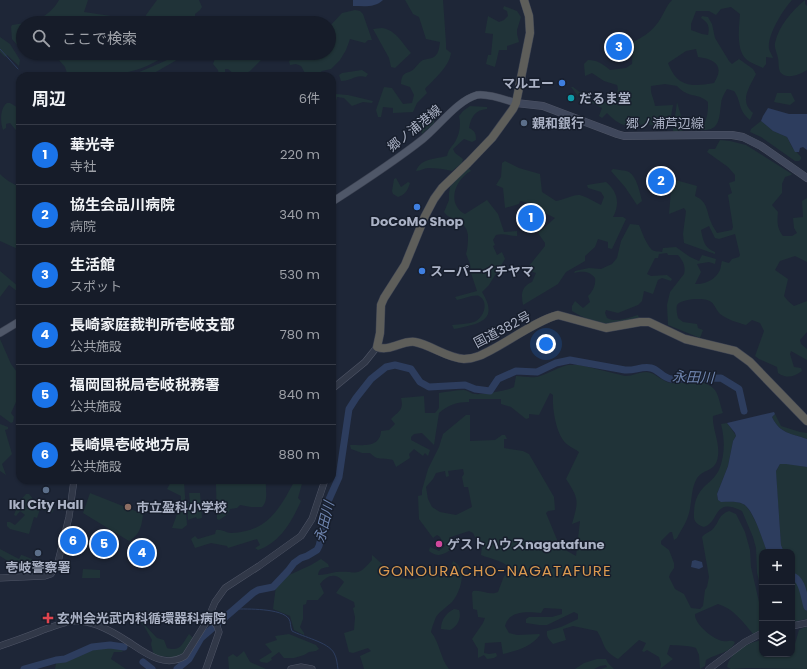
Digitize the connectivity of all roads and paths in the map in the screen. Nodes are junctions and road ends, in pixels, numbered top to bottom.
1 (524, 0) edge
2 (516, 103) junction
3 (807, 178) edge
4 (336, 199) edge
5 (16, 323) edge
6 (0, 333) edge
7 (377, 347) junction
8 (336, 386) edge
9 (807, 421) edge
10 (73, 484) edge
11 (324, 484) edge
12 (0, 578) edge
13 (214, 622) junction
14 (807, 623) edge
15 (795, 625) edge
16 (759, 635) edge
17 (0, 646) edge
18 (206, 669) edge
19 (291, 669) edge
20 (312, 669) edge
21 (709, 669) edge

1 - 2 highway
2 - 3 main road, 郷ノ浦芦辺線
2 - 4 main road, 郷ノ浦港線
2 - 7 highway
5 - 6 main road
7 - 8 street
7 - 9 highway, 国道382号
10 - 12 street
11 - 13 street
13 - 17 street
13 - 18 street
14 - 15 street
16 - 21 street
19 - 20 street

